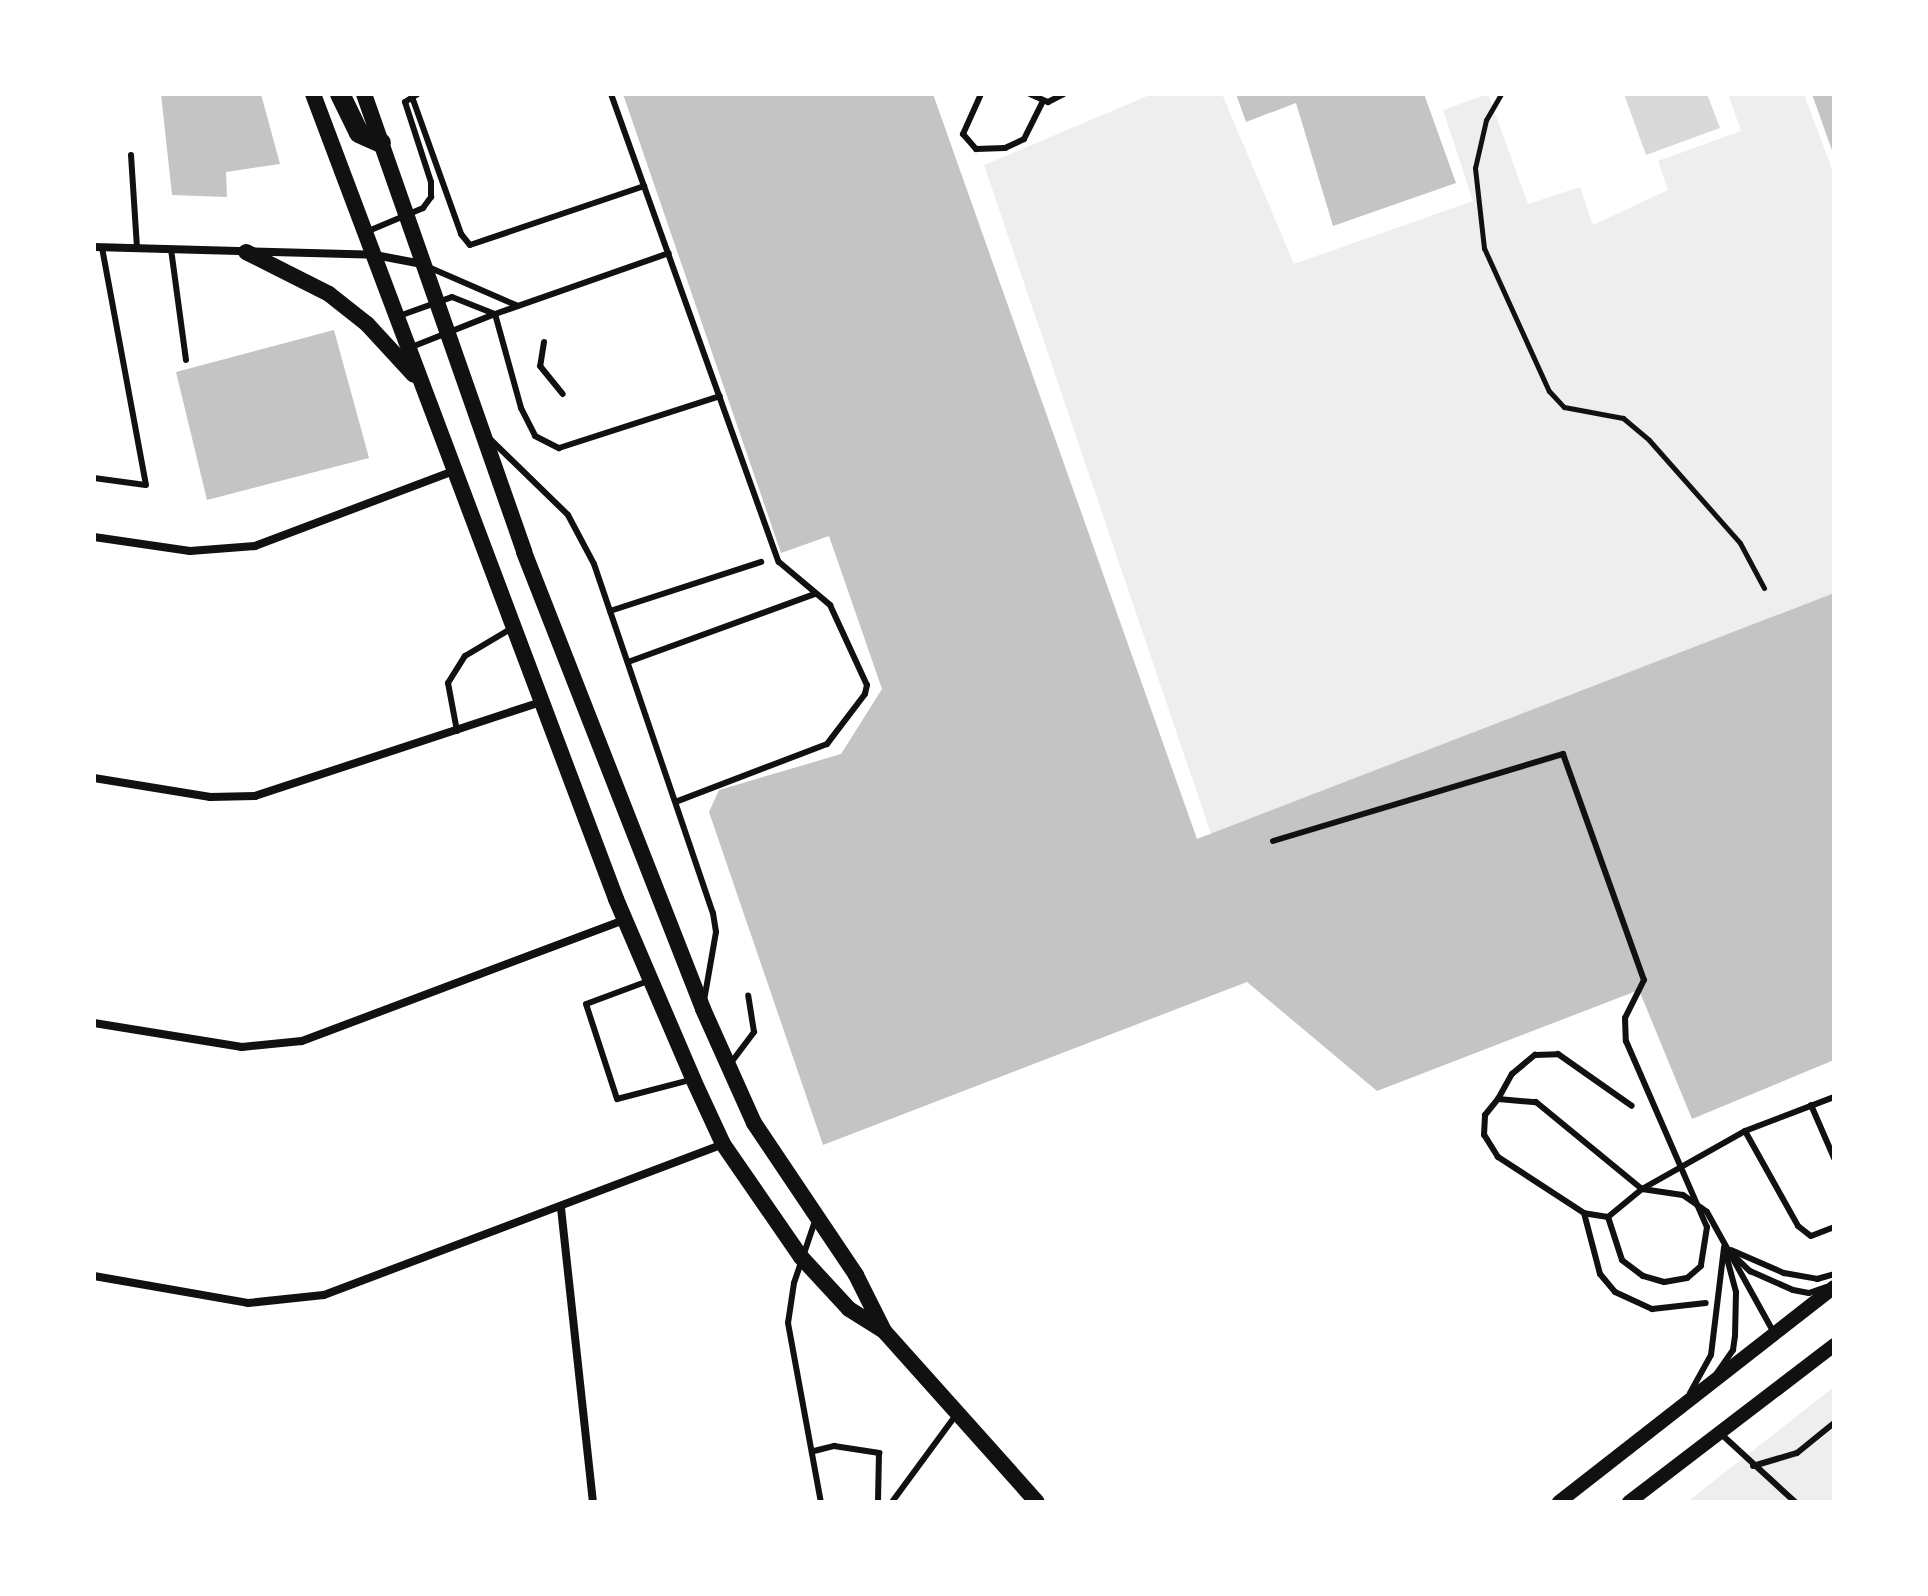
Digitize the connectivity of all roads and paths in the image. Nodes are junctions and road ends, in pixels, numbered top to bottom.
1 (313, 94) edge
2 (340, 94) edge
3 (364, 94) edge
4 (611, 94) edge
5 (981, 94) edge
6 (1030, 94) edge
7 (1064, 94) edge
8 (1501, 94) edge
9 (414, 95) edge
10 (1043, 101) junction
11 (381, 143) junction
12 (131, 155) dead end
13 (644, 186) junction
14 (405, 218) junction
15 (366, 232) junction
16 (98, 247) edge
17 (137, 249) junction
18 (171, 249) junction
19 (246, 252) junction
20 (669, 253) junction
21 (375, 255) junction
22 (422, 264) junction
23 (435, 303) junction
24 (518, 306) junction
25 (495, 314) junction
26 (399, 316) junction
27 (445, 333) junction
28 (544, 342) dead end
29 (409, 348) junction
30 (186, 360) dead end
31 (422, 383) junction
32 (563, 394) dead end
33 (720, 396) junction
34 (476, 425) junction
35 (454, 471) junction
36 (94, 478) edge
37 (94, 537) edge
38 (761, 562) dead end
39 (1764, 588) dead end
40 (815, 594) junction
41 (610, 611) junction
42 (512, 628) junction
43 (628, 662) junction
44 (541, 702) junction
45 (457, 731) junction
46 (94, 778) edge
47 (678, 801) junction
48 (1273, 841) dead end
49 (624, 920) junction
50 (648, 981) junction
51 (748, 995) dead end
52 (703, 1009) junction
53 (94, 1023) edge
54 (727, 1067) junction
55 (693, 1079) junction
56 (1834, 1097) edge
57 (1498, 1099) junction
58 (1811, 1105) junction
59 (1632, 1106) dead end
60 (1745, 1131) junction
61 (723, 1144) junction
62 (1834, 1158) edge
63 (1642, 1189) junction
64 (561, 1208) junction
65 (1584, 1213) junction
66 (817, 1217) junction
67 (1608, 1217) junction
68 (1834, 1227) edge
69 (1724, 1247) junction
70 (801, 1257) junction
71 (1834, 1274) edge
72 (94, 1276) edge
73 (1834, 1285) edge
74 (1706, 1303) dead end
75 (884, 1331) junction
76 (1774, 1333) junction
77 (1834, 1345) edge
78 (1708, 1385) junction
79 (1686, 1402) junction
80 (956, 1415) junction
81 (1834, 1423) edge
82 (1720, 1433) junction
83 (814, 1451) junction
84 (1753, 1466) junction
85 (593, 1502) edge
86 (821, 1502) edge
87 (878, 1502) edge
88 (892, 1502) edge
89 (1037, 1502) edge
90 (1559, 1502) edge
91 (1629, 1502) edge
92 (1795, 1502) edge

1 - 15 main road
2 - 11 main road
3 - 11 main road
4 - 13 lane
5 - 10 lane
6 - 10 lane
7 - 10 lane
8 - 39 path
9 - 13 lane
9 - 14 lane
11 - 14 main road
12 - 17 lane
13 - 20 lane
14 - 15 lane
14 - 22 main road
15 - 21 main road
16 - 17 street
16 - 36 lane
17 - 18 street
18 - 19 street
18 - 30 lane
19 - 21 street
19 - 31 main road
20 - 24 lane
20 - 33 lane
21 - 22 street
21 - 26 main road
22 - 23 main road
22 - 24 lane
23 - 25 lane
23 - 26 lane
23 - 27 main road
24 - 25 lane
25 - 27 lane
25 - 33 lane
26 - 29 main road
27 - 29 lane
27 - 34 main road
28 - 32 lane
29 - 31 main road
31 - 35 main road
33 - 40 lane
34 - 41 lane
34 - 52 main road
35 - 37 street
35 - 42 main road
38 - 41 lane
40 - 43 lane
40 - 47 lane
41 - 43 lane
42 - 44 main road
42 - 45 lane
43 - 47 lane
44 - 45 street
44 - 49 main road
45 - 46 street
47 - 52 lane
48 - 67 lane
49 - 50 main road
49 - 53 street
50 - 55 main road
50 - 55 lane
51 - 54 lane
52 - 54 main road
54 - 66 main road
55 - 61 main road
56 - 58 lane
57 - 59 lane
57 - 63 lane
57 - 65 lane
58 - 60 lane
58 - 62 lane
60 - 63 lane
60 - 68 lane
61 - 64 street
61 - 70 main road
63 - 67 lane
63 - 69 lane
64 - 72 street
64 - 85 street
65 - 67 lane
65 - 74 lane
66 - 70 lane
66 - 75 main road
69 - 71 lane
69 - 73 lane
69 - 76 lane
69 - 78 lane
69 - 79 lane
70 - 75 main road
70 - 83 lane
73 - 76 street
75 - 80 main road
76 - 78 street
77 - 82 street
78 - 79 street
79 - 90 street
80 - 88 lane
80 - 89 main road
81 - 84 lane
82 - 84 lane
82 - 91 street
83 - 86 lane
83 - 87 lane
84 - 92 lane

